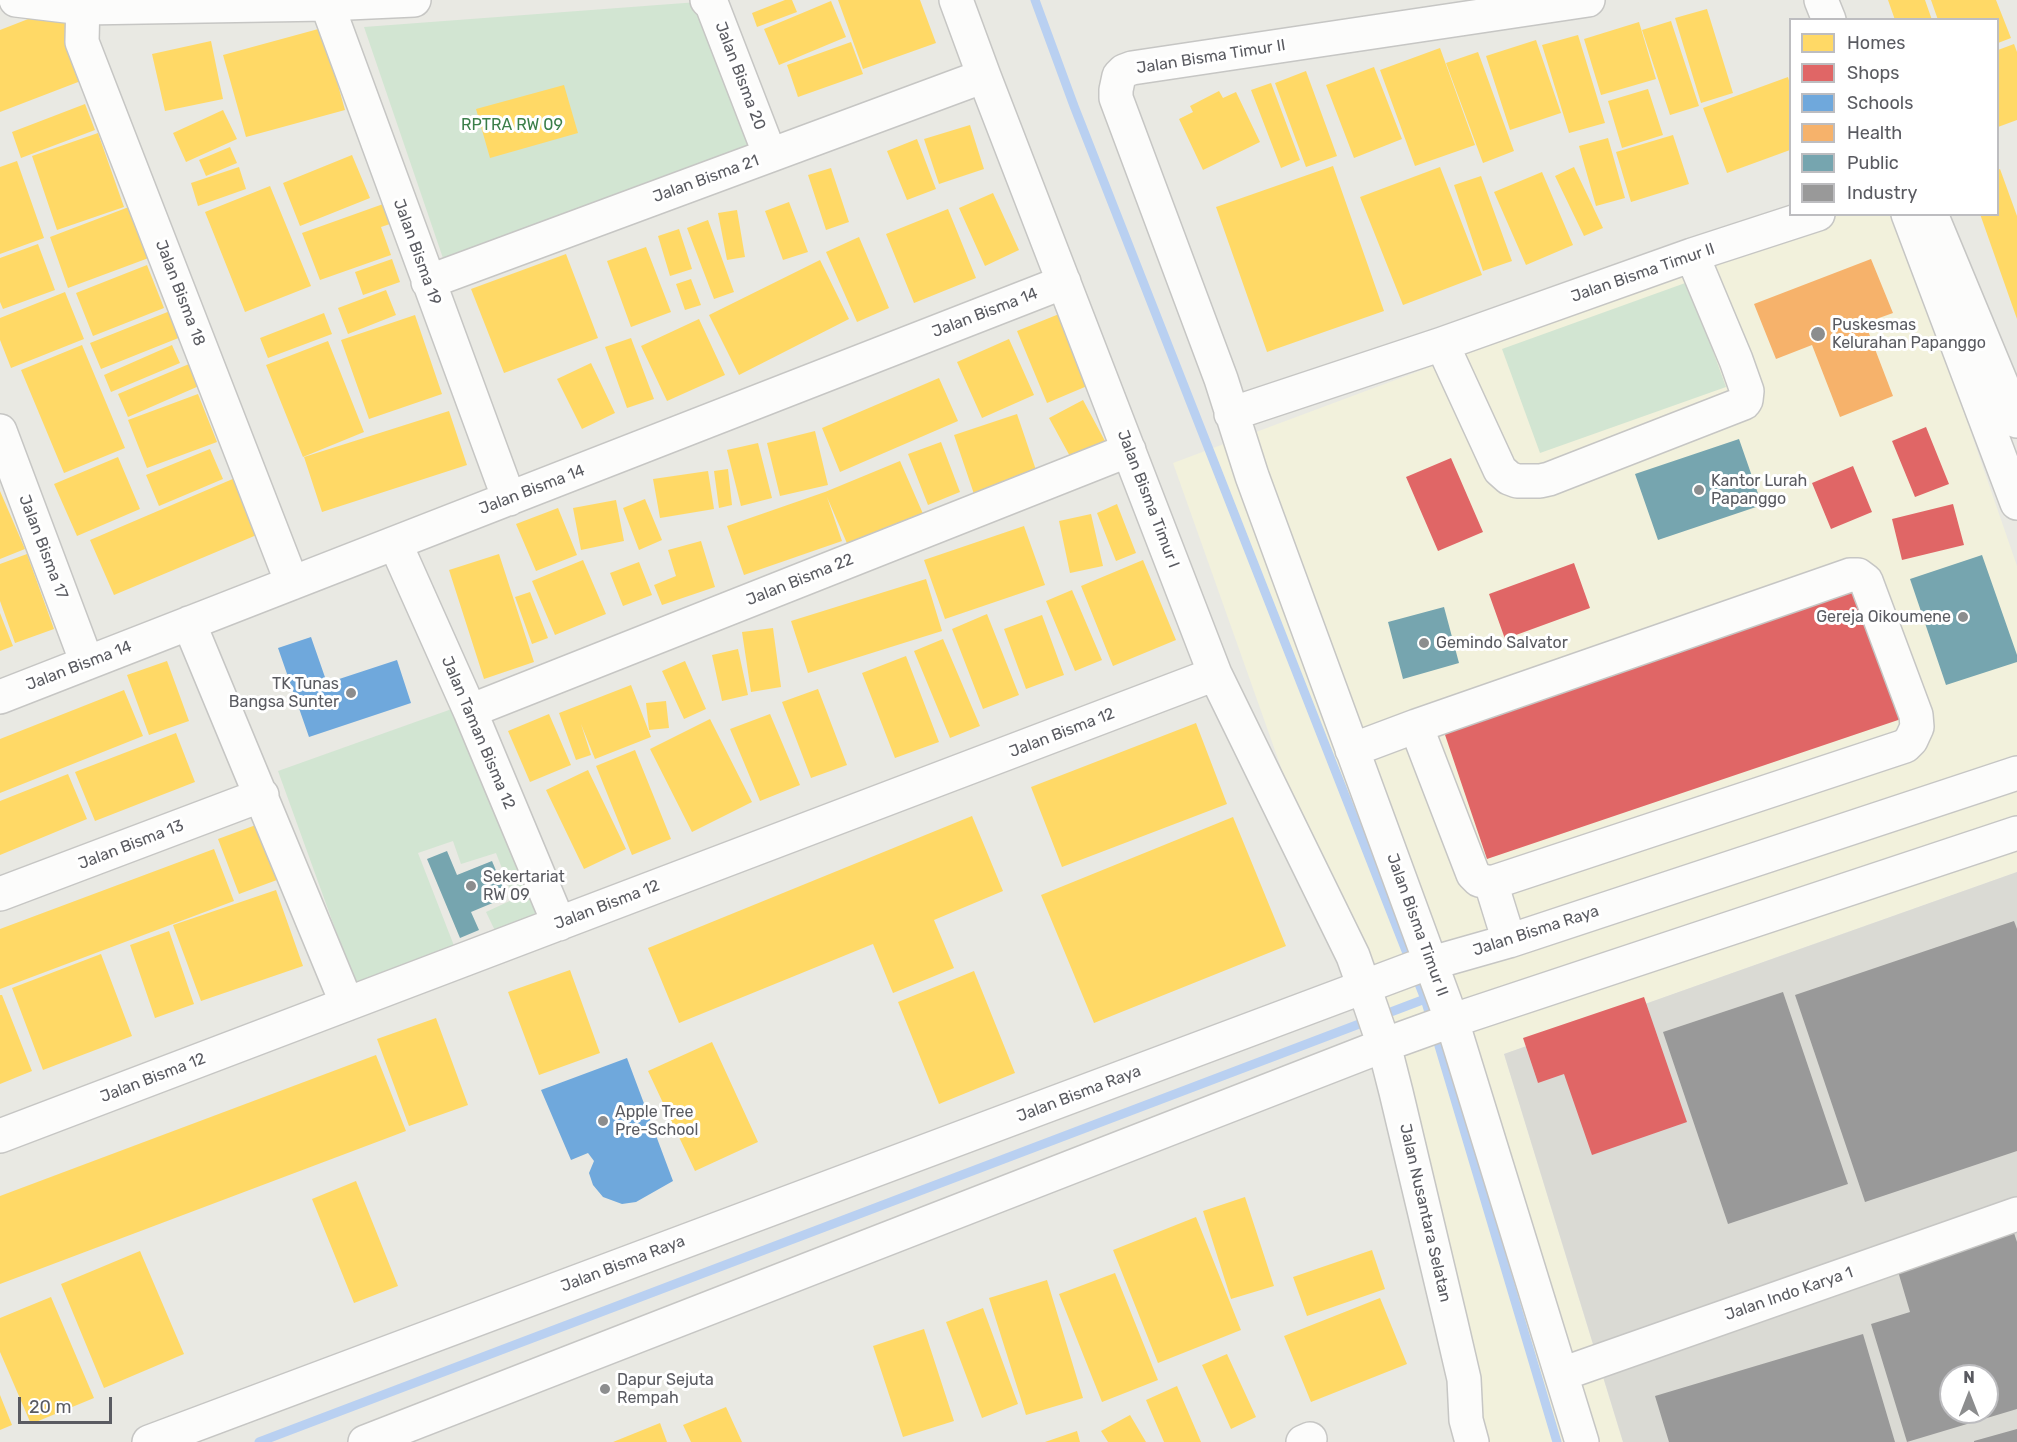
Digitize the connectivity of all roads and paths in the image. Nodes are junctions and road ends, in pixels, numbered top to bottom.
1 (16, 0) edge
2 (414, 0) edge
3 (707, 0) edge
4 (956, 0) edge
5 (1588, 0) edge
6 (1821, 0) edge
7 (1843, 0) edge
8 (83, 4) edge
9 (327, 4) junction
10 (1828, 18) edge
11 (1849, 18) edge
12 (984, 76) junction
13 (770, 154) junction
14 (1812, 216) edge
15 (1909, 216) edge
16 (1932, 216) edge
17 (1692, 255) junction
18 (428, 282) junction
19 (1064, 282) junction
20 (1442, 344) junction
21 (1231, 414) junction
22 (2017, 421) edge
23 (3, 447) edge
24 (1129, 450) junction
25 (2010, 466) edge
26 (509, 499) junction
27 (2017, 503) edge
28 (395, 543) junction
29 (292, 583) junction
30 (189, 623) junction
31 (87, 663) junction
32 (1215, 674) junction
33 (0, 697) edge
34 (470, 711) junction
35 (1416, 726) junction
36 (1352, 750) junction
37 (2017, 773) edge
38 (262, 795) junction
39 (2017, 833) edge
40 (1491, 883) junction
41 (0, 894) edge
42 (559, 924) junction
43 (1509, 941) junction
44 (1422, 966) junction
45 (1370, 989) junction
46 (347, 1004) junction
47 (1447, 1022) junction
48 (1386, 1042) junction
49 (0, 1136) edge
50 (2017, 1214) edge
51 (1562, 1374) junction
52 (149, 1442) edge
53 (365, 1442) edge
54 (1472, 1442) edge
55 (1582, 1442) edge

1 - 8 street
2 - 9 street
3 - 13 street, Jalan Bisma 20
4 - 12 street, Jalan Bisma Timur I
5 - 21 street, Jalan Bisma Timur II
6 - 10 street
7 - 11 street
8 - 9 street
8 - 29 street, Jalan Bisma 18
9 - 18 street, Jalan Bisma 19
12 - 13 street, Jalan Bisma 21
12 - 19 street, Jalan Bisma Timur I
13 - 18 street, Jalan Bisma 21
14 - 17 street, Jalan Bisma Timur II
15 - 25 street
16 - 22 street
17 - 20 street, Jalan Bisma Timur II
17 - 20 street
18 - 26 street, Jalan Bisma 19
19 - 24 street, Jalan Bisma Timur I
19 - 26 street, Jalan Bisma 14
20 - 21 street, Jalan Bisma Timur II
21 - 36 street, Jalan Bisma Timur II
23 - 31 street, Jalan Bisma 17
24 - 32 street, Jalan Bisma Timur I
24 - 34 street, Jalan Bisma 22
25 - 27 street
26 - 28 street, Jalan Bisma 14
28 - 29 street, Jalan Bisma 14
28 - 34 street, Jalan Taman Bisma 12
29 - 30 street, Jalan Bisma 14
30 - 31 street, Jalan Bisma 14
30 - 38 street
31 - 33 street, Jalan Bisma 14
32 - 42 street, Jalan Bisma 12
32 - 45 street, Jalan Bisma Timur I
34 - 42 street, Jalan Taman Bisma 12
35 - 36 street
35 - 40 street
35 - 40 street
36 - 44 street, Jalan Bisma Timur II
37 - 43 street, Jalan Bisma Raya
38 - 41 street, Jalan Bisma 13
38 - 46 street
39 - 47 street
40 - 43 street
42 - 46 street, Jalan Bisma 12
43 - 44 street, Jalan Bisma Raya
44 - 45 street, Jalan Bisma Raya
44 - 47 street, Jalan Bisma Timur II
45 - 48 street, Jalan Nusantara Selatan
45 - 52 street, Jalan Bisma Raya
46 - 49 street, Jalan Bisma 12
47 - 48 street
47 - 51 street, Jalan Bisma Timur II
48 - 53 street
48 - 54 street, Jalan Nusantara Selatan
50 - 51 street, Jalan Indo Karya 1
51 - 55 street, Jalan Bisma Timur II

